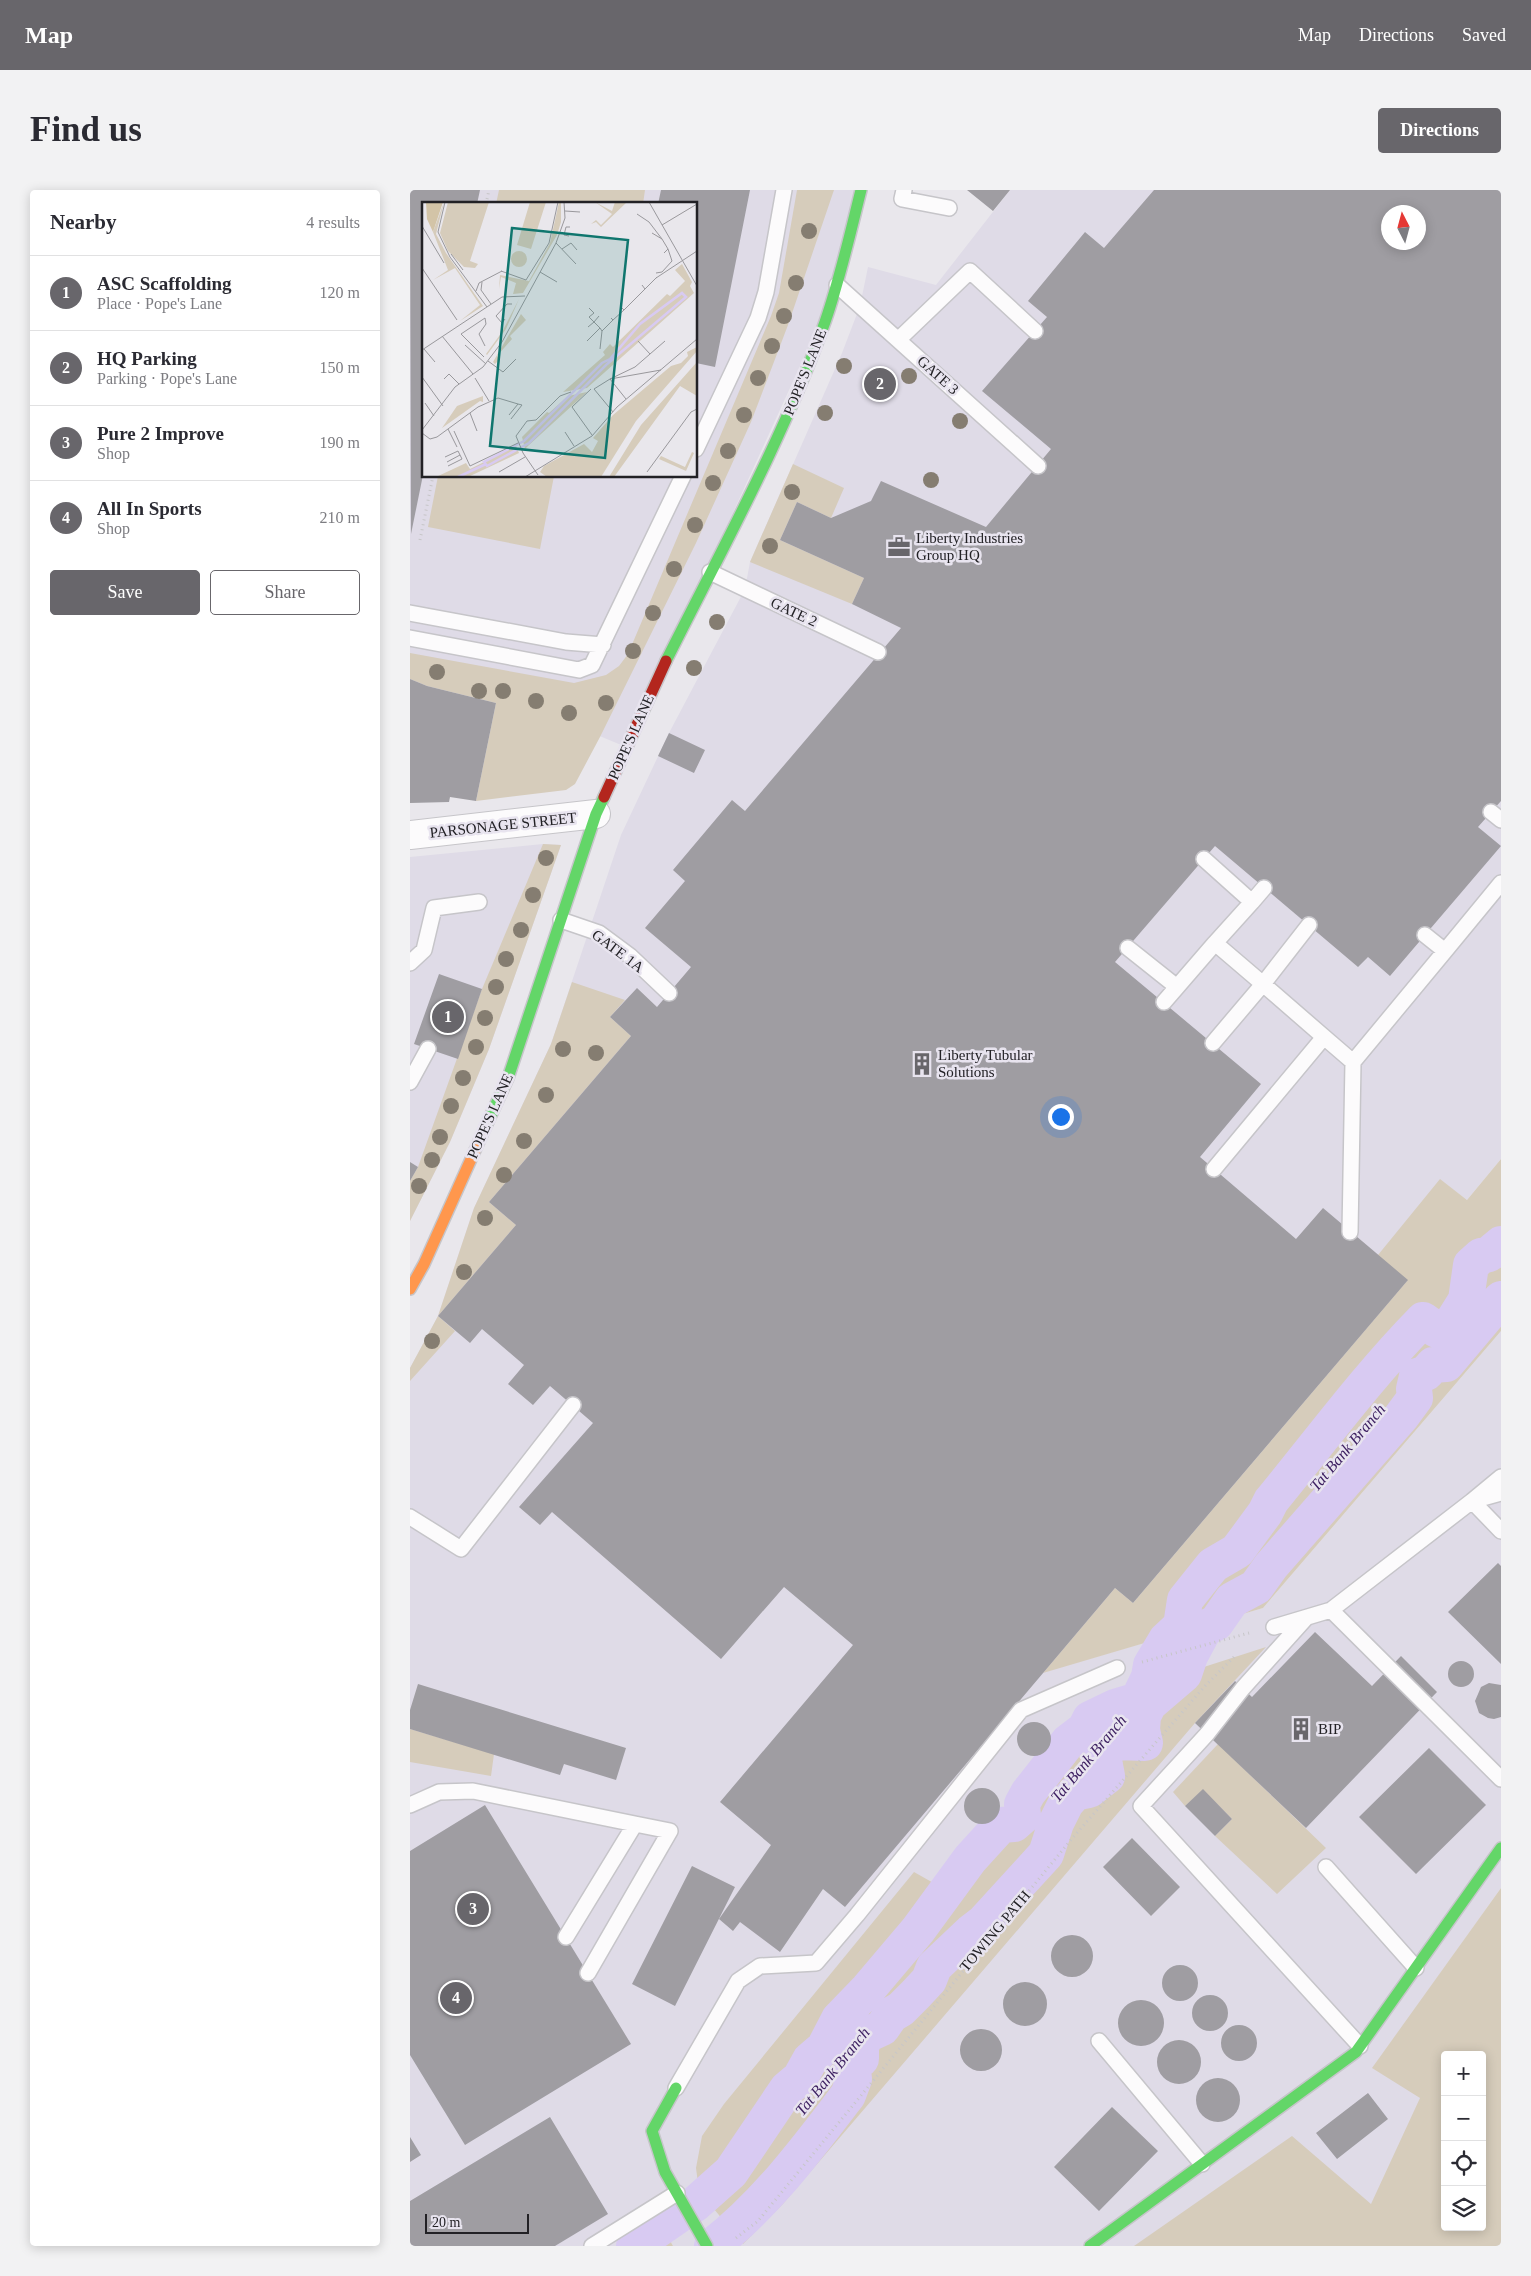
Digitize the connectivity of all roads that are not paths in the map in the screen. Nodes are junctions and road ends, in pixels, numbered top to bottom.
1 (784, 190) edge
2 (860, 190) edge
3 (904, 190) edge
4 (949, 208) dead end
5 (837, 285) junction
6 (1035, 331) dead end
7 (898, 339) junction
8 (698, 445) edge
9 (1038, 466) dead end
10 (683, 478) edge
11 (710, 572) junction
12 (410, 613) edge
13 (410, 638) edge
14 (603, 645) junction
15 (878, 652) dead end
16 (596, 814) junction
17 (410, 835) edge
18 (1204, 859) dead end
19 (1501, 883) edge
20 (1264, 888) dead end
21 (479, 902) dead end
22 (1252, 902) junction
23 (561, 920) junction
24 (1309, 925) dead end
25 (1425, 936) dead end
26 (1215, 943) junction
27 (1128, 948) dead end
28 (1445, 951) junction
29 (410, 963) edge
30 (1263, 984) junction
31 (1177, 987) junction
32 (669, 993) dead end
33 (1164, 1002) dead end
34 (1324, 1037) junction
35 (1213, 1043) dead end
36 (428, 1049) dead end
37 (1353, 1062) junction
38 (410, 1082) edge
39 (1214, 1170) dead end
40 (1350, 1232) dead end
41 (410, 1289) edge
42 (573, 1405) dead end
43 (1501, 1476) edge
44 (1501, 1493) edge
45 (1472, 1500) junction
46 (410, 1517) edge
47 (1501, 1531) edge
48 (1331, 1610) junction
49 (1306, 1618) junction
50 (1274, 1627) road end
51 (1117, 1668) road end
52 (1501, 1779) edge
53 (410, 1804) edge
54 (635, 1824) junction
55 (1501, 1848) edge
56 (1326, 1867) dead end
57 (566, 1937) dead end
58 (1416, 1968) junction
59 (588, 1973) dead end
60 (1099, 2041) dead end
61 (1360, 2046) junction
62 (676, 2088) joint
63 (1202, 2164) junction
64 (677, 2194) junction
65 (592, 2246) edge
66 (707, 2246) edge
67 (1090, 2246) edge

1 - 8 lane
2 - 5 street, POPE'S LANE
3 - 4 lane
5 - 7 lane, GATE 3
5 - 11 street, POPE'S LANE
6 - 7 lane
7 - 9 lane, GATE 3
10 - 14 lane
11 - 15 lane, GATE 2
11 - 16 street, POPE'S LANE
12 - 14 lane
13 - 14 lane
16 - 17 street, PARSONAGE STREET
16 - 23 street, POPE'S LANE
18 - 22 lane
19 - 28 lane
20 - 22 lane
21 - 29 lane
22 - 26 lane
23 - 32 lane, GATE 1A
23 - 41 street, POPE'S LANE
24 - 30 lane
25 - 28 lane
26 - 30 lane
26 - 31 lane
27 - 31 lane
28 - 37 lane
30 - 34 lane
30 - 35 lane
31 - 33 lane
34 - 37 lane
34 - 39 lane
36 - 38 lane
37 - 40 lane
42 - 46 lane
43 - 45 lane
44 - 45 lane
45 - 47 lane
45 - 48 lane
48 - 49 lane
48 - 52 lane
49 - 50 lane
49 - 61 lane
51 - 62 lane
53 - 54 lane
54 - 57 lane
54 - 59 lane
55 - 58 street
56 - 58 lane
58 - 61 street
60 - 63 lane
61 - 63 street
62 - 64 street
63 - 67 street
64 - 65 lane
64 - 66 street

